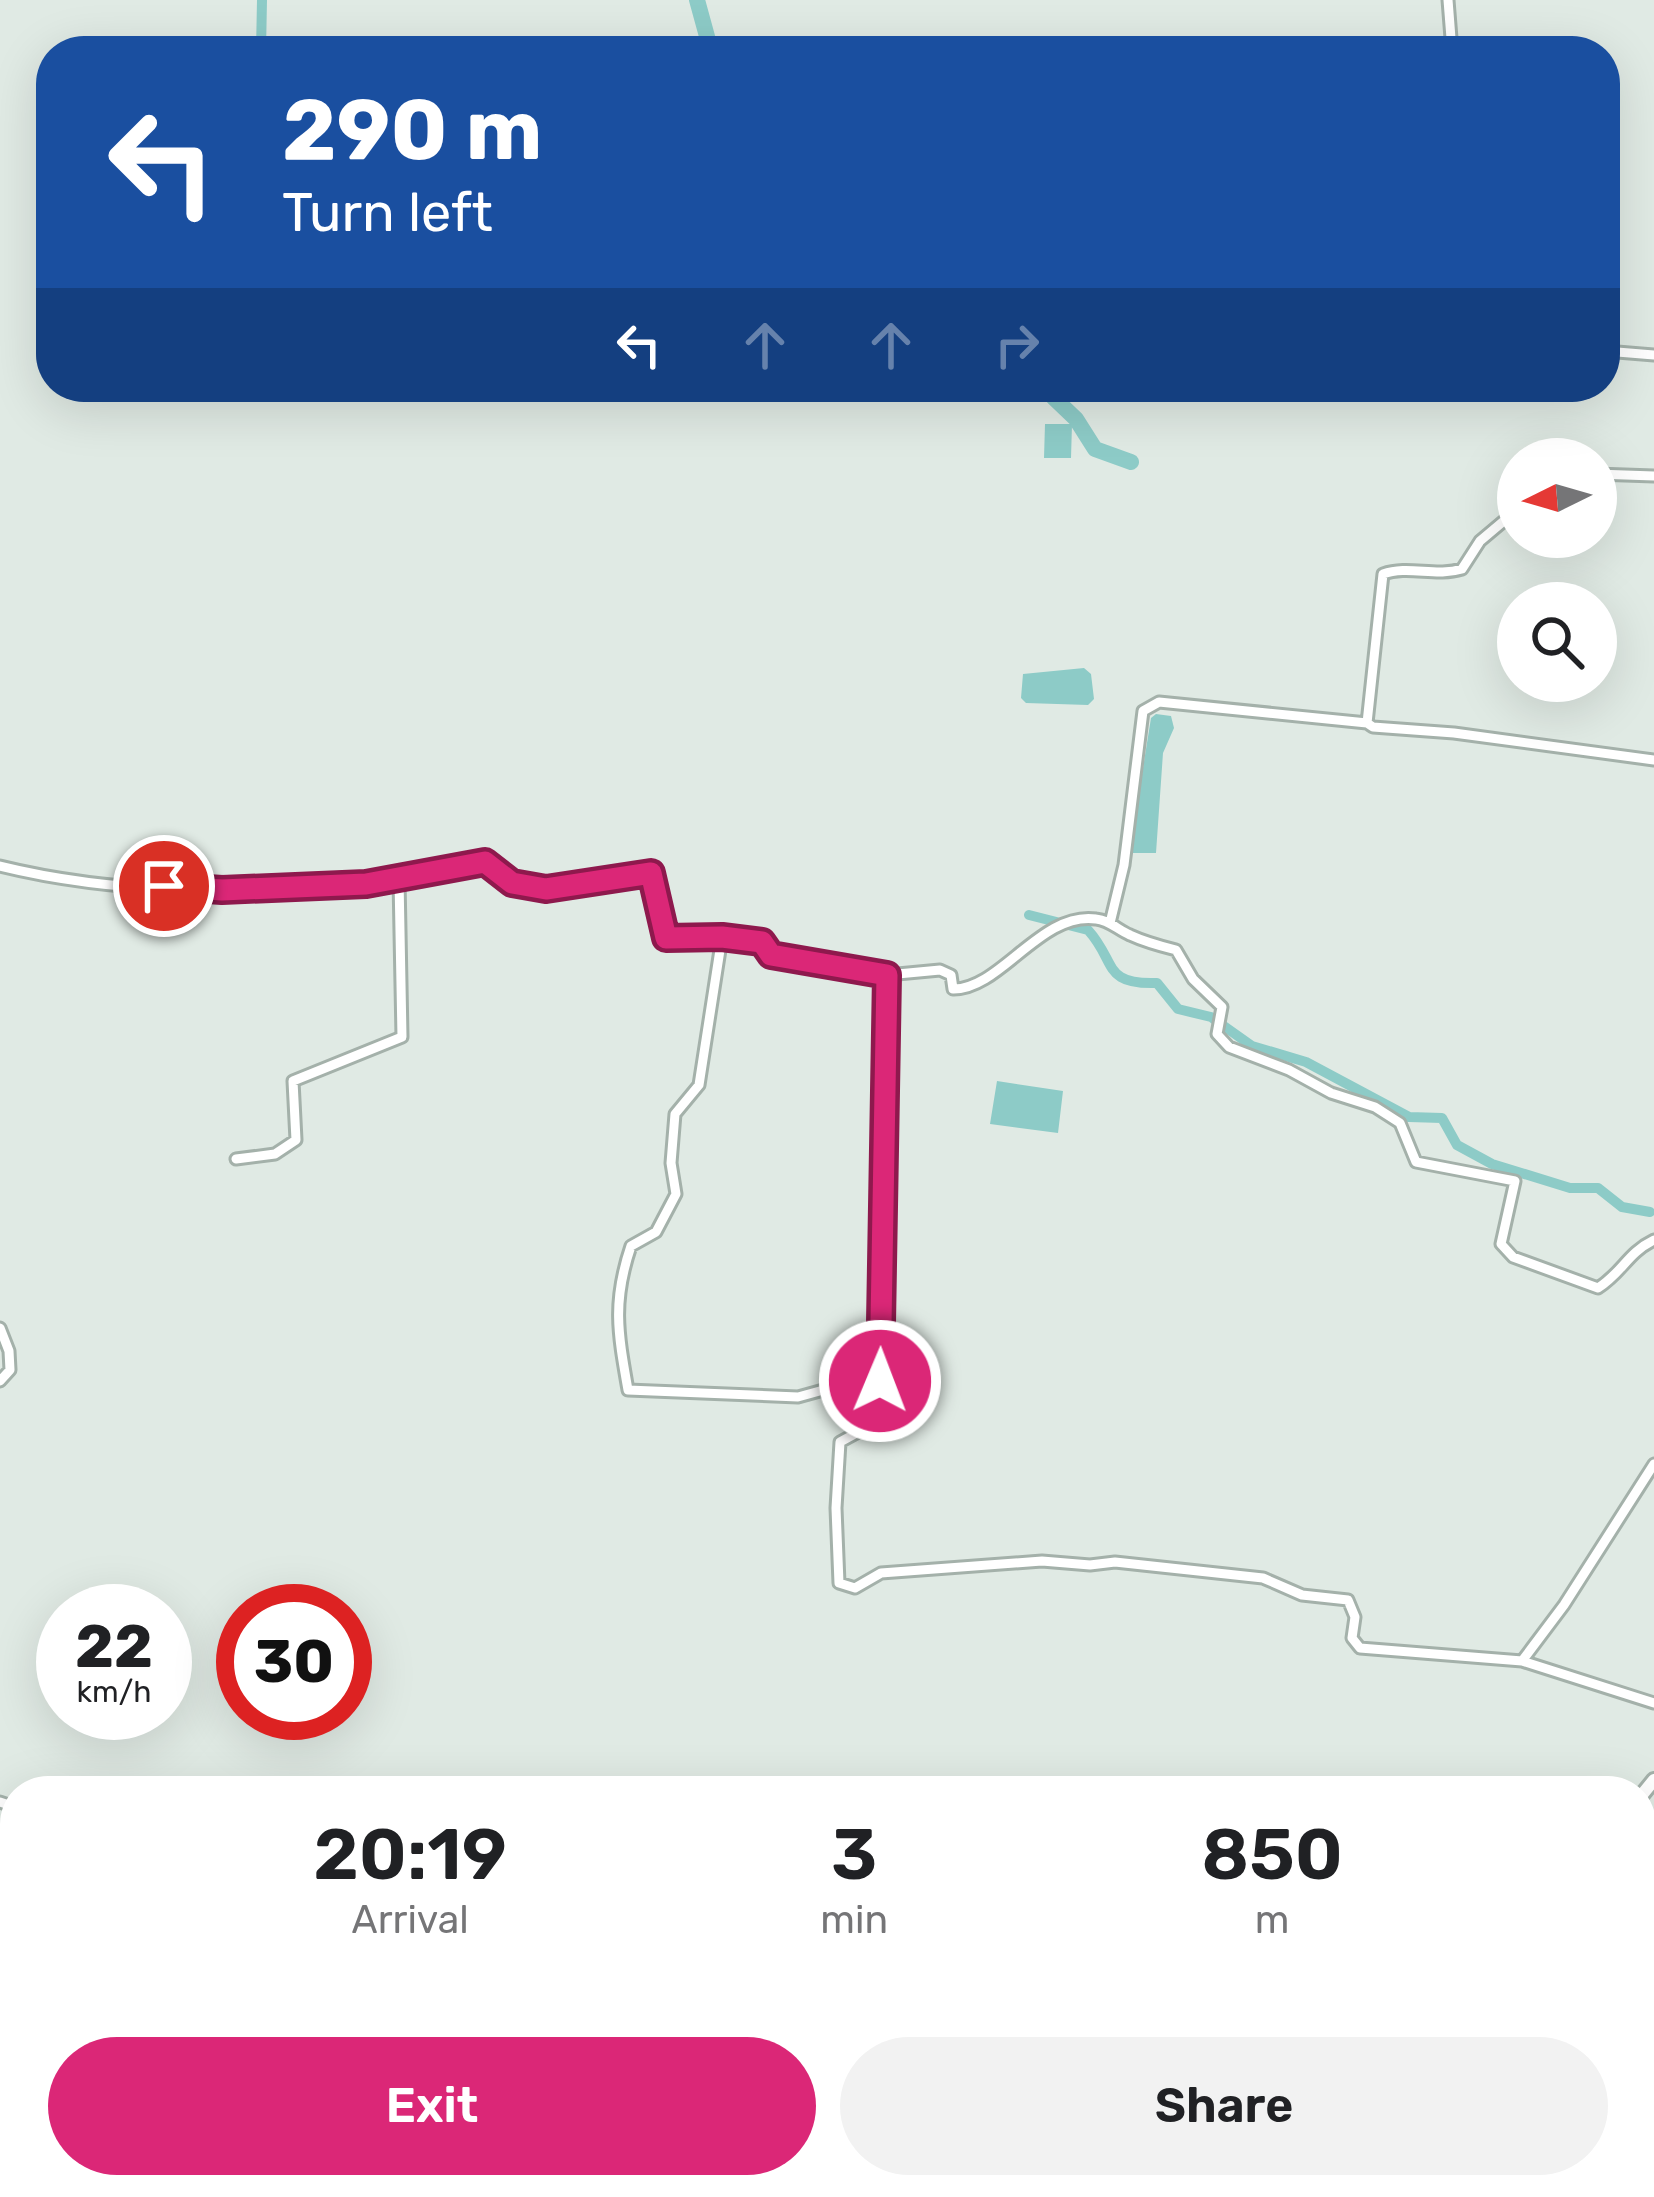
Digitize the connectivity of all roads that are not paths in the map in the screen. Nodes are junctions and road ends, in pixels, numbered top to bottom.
1 (1448, 0) edge
2 (1451, 36) edge
3 (1620, 353) edge
4 (1654, 356) edge
5 (1617, 475) edge
6 (1654, 476) edge
7 (1497, 527) edge
8 (1366, 723) junction
9 (1654, 760) edge
10 (0, 866) edge
11 (399, 879) junction
12 (1110, 923) junction
13 (722, 937) junction
14 (887, 975) junction
15 (236, 1159) dead end
16 (1654, 1240) edge
17 (0, 1328) edge
18 (0, 1381) edge
19 (880, 1381) junction
20 (1654, 1464) edge
21 (1522, 1661) junction
22 (1654, 1703) edge

1 - 2 street
3 - 4 street
5 - 6 street
7 - 8 street
8 - 9 street
8 - 12 street
10 - 11 street
11 - 13 street
11 - 15 street
12 - 14 street
12 - 16 street
13 - 14 street
13 - 19 street
14 - 19 street
17 - 18 street
19 - 21 street
20 - 21 street
21 - 22 street

